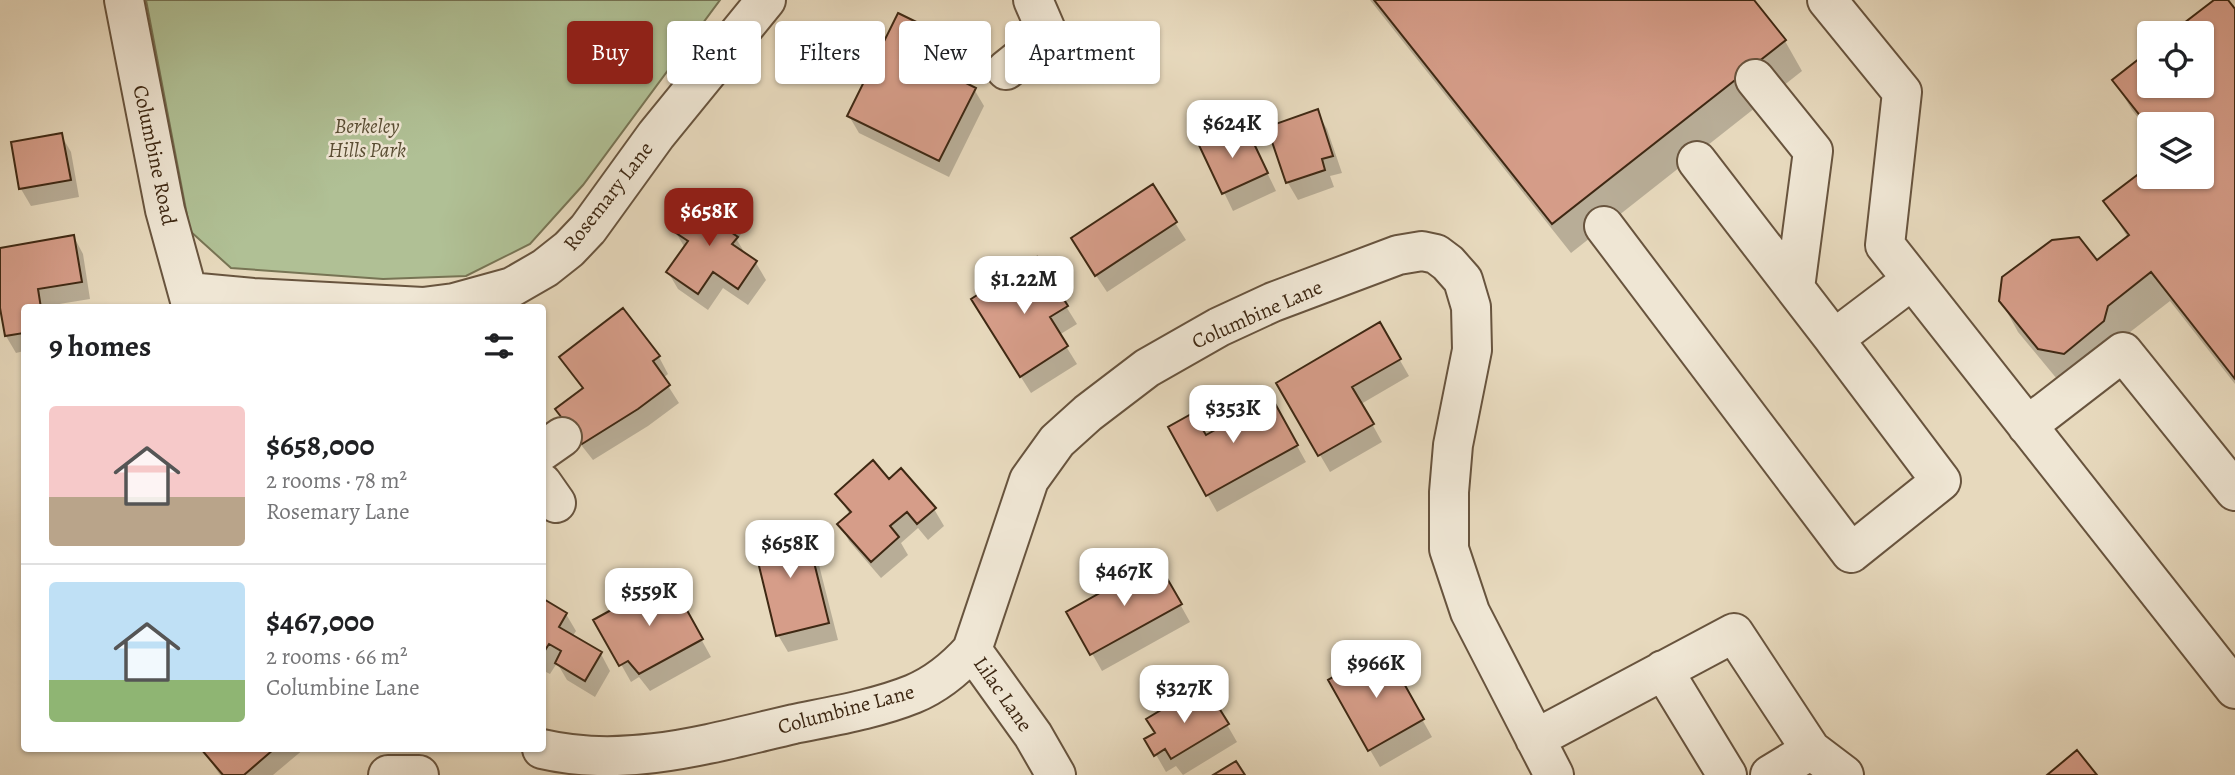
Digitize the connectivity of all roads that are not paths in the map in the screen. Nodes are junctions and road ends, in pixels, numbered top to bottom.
1 (124, 0) edge
2 (766, 0) edge
3 (1033, 0) edge
4 (1827, 0) edge
5 (1042, 21) edge
6 (1755, 79) dead end
7 (1697, 161) dead end
8 (1604, 226) dead end
9 (1912, 280) junction
10 (1795, 288) junction
11 (190, 300) edge
12 (366, 304) edge
13 (446, 304) edge
14 (1834, 339) junction
15 (2027, 426) junction
16 (2235, 491) edge
17 (972, 650) junction
18 (1663, 670) junction
19 (2232, 680) edge
20 (1535, 739) junction
21 (546, 750) edge
22 (1811, 750) junction
23 (388, 775) edge
24 (419, 775) edge
25 (1056, 775) edge
26 (1554, 775) edge
27 (1727, 775) edge
28 (1770, 775) edge
29 (1843, 775) edge

1 - 11 street, Columbine Road
2 - 13 street, Rosemary Lane
3 - 5 street
4 - 9 street
6 - 10 street
7 - 10 street
8 - 14 street
9 - 14 street
9 - 15 street
10 - 14 street
11 - 12 street, Rosemary Lane
15 - 16 street
15 - 19 street
17 - 20 street, Columbine Lane
17 - 21 street, Columbine Lane
17 - 25 street, Lilac Lane
18 - 20 street
18 - 22 street
18 - 27 street
20 - 26 street, Columbine Lane
22 - 28 street
22 - 29 street
23 - 24 street

